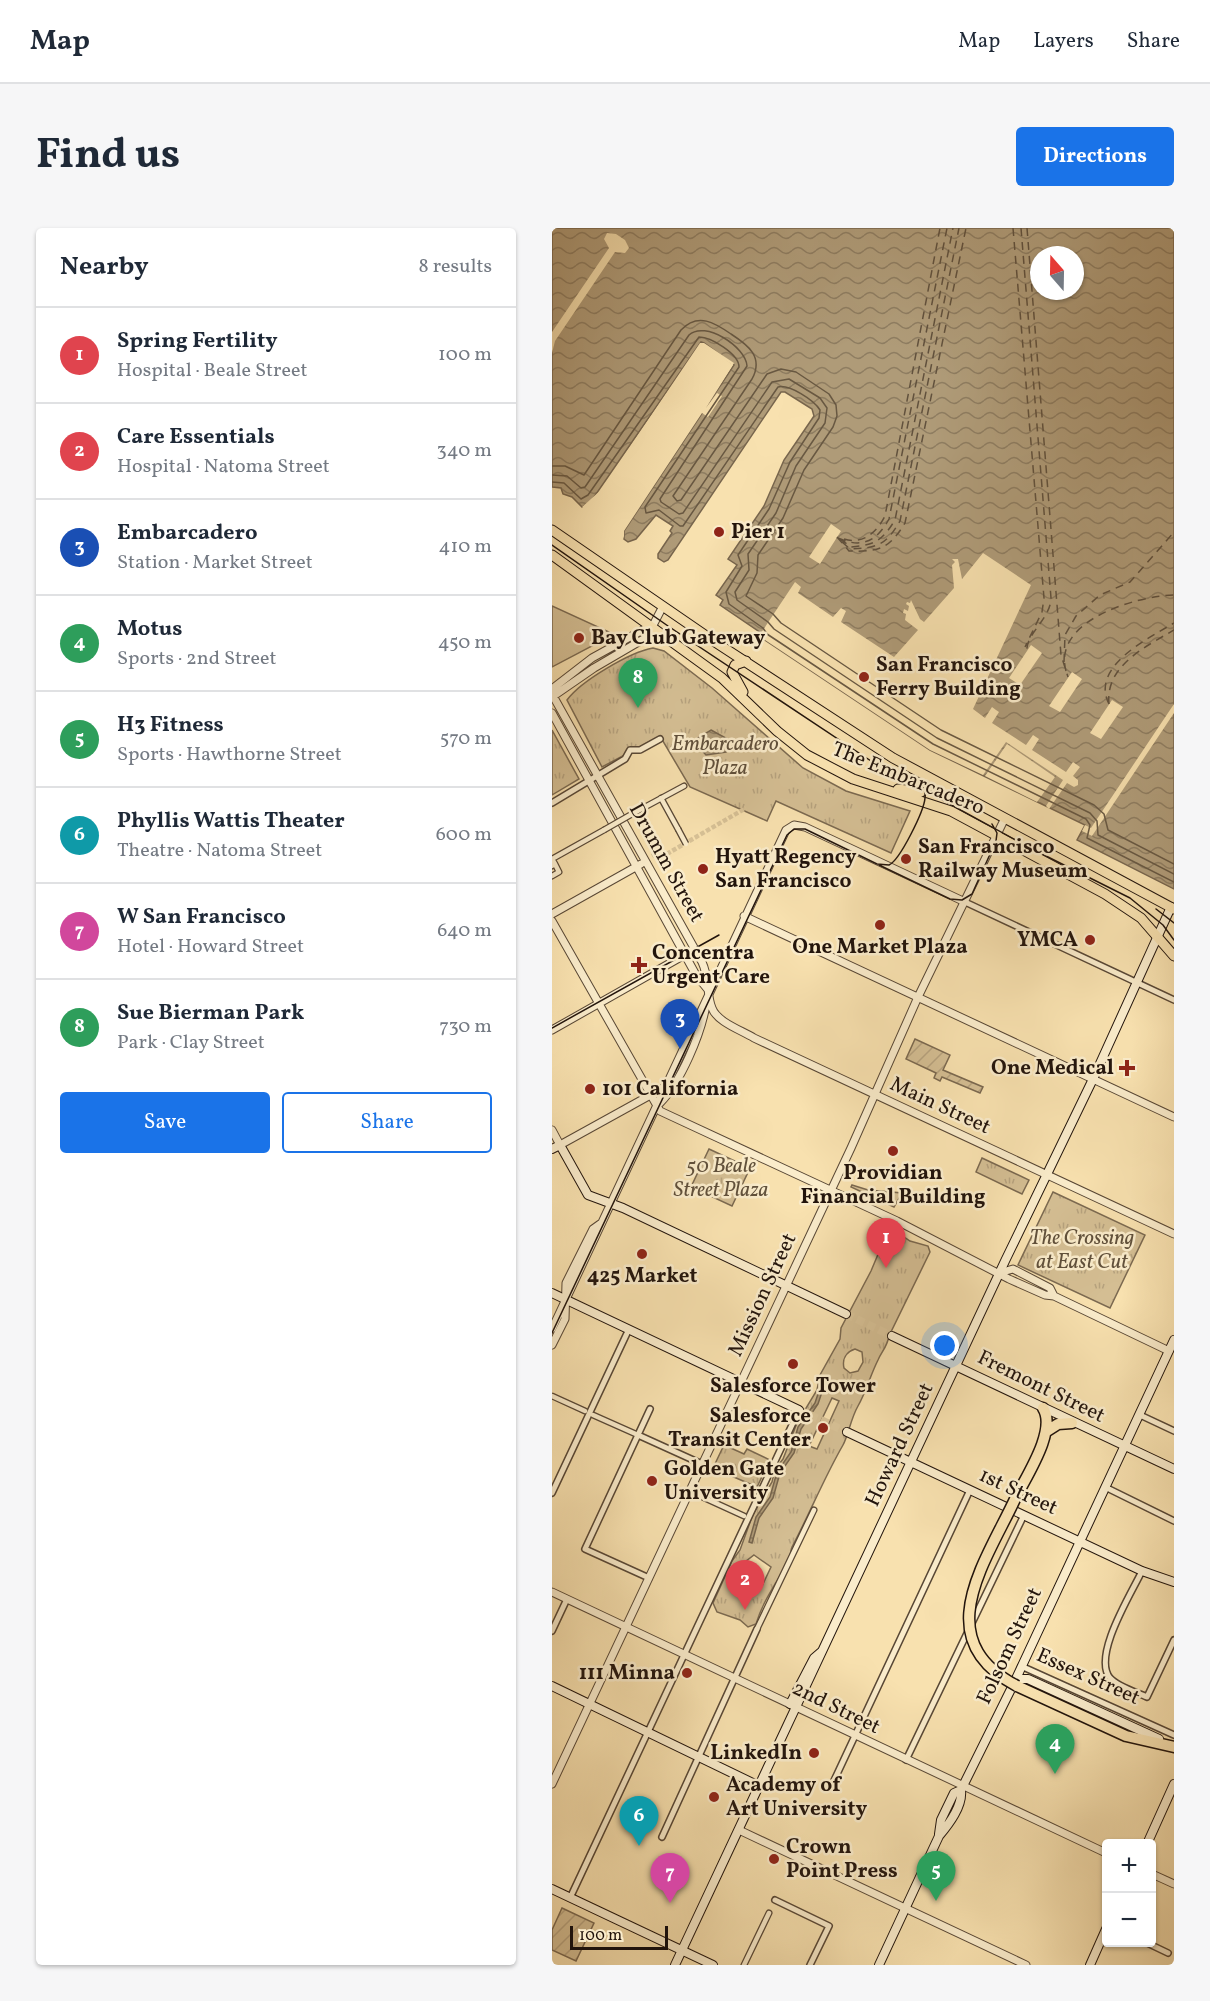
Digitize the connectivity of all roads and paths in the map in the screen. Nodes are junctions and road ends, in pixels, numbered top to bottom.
1 (552, 530) edge
2 (552, 555) edge
3 (663, 606) junction
4 (650, 627) junction
5 (608, 649) junction
6 (611, 658) junction
7 (746, 661) junction
8 (552, 688) edge
9 (553, 696) edge
10 (754, 707) junction
11 (552, 713) edge
12 (660, 739) dead end
13 (918, 772) junction
14 (598, 775) junction
15 (931, 780) junction
16 (590, 781) junction
17 (684, 786) dead end
18 (881, 788) junction
19 (910, 790) junction
20 (661, 798) junction
21 (552, 803) edge
22 (1004, 820) junction
23 (996, 836) junction
24 (686, 844) dead end
25 (646, 862) junction
26 (553, 865) edge
27 (638, 866) junction
28 (552, 876) edge
29 (965, 902) junction
30 (1172, 908) edge
31 (552, 914) edge
32 (744, 916) junction
33 (552, 921) edge
34 (1158, 935) junction
35 (695, 949) junction
36 (685, 955) junction
37 (1174, 956) edge
38 (1136, 982) junction
39 (709, 991) junction
40 (918, 997) junction
41 (1174, 1000) edge
42 (598, 1004) junction
43 (552, 1030) edge
44 (1093, 1079) junction
45 (665, 1087) junction
46 (876, 1094) junction
47 (650, 1095) junction
48 (656, 1107) junction
49 (1174, 1117) edge
50 (552, 1130) edge
51 (560, 1145) junction
52 (552, 1149) edge
53 (1046, 1175) junction
54 (831, 1190) junction
55 (610, 1204) junction
56 (1174, 1234) edge
57 (999, 1274) junction
58 (785, 1286) junction
59 (552, 1293) edge
60 (566, 1299) junction
61 (846, 1314) tunnel mouth
62 (552, 1329) edge
63 (629, 1329) junction
64 (892, 1336) tunnel mouth
65 (1174, 1340) edge
66 (552, 1345) edge
67 (1172, 1352) edge
68 (957, 1366) junction
69 (741, 1382) junction
70 (552, 1396) edge
71 (1043, 1408) junction
72 (650, 1409) dead end
73 (799, 1410) joint
74 (585, 1411) dead end
75 (593, 1415) dead end
76 (1140, 1415) junction
77 (1072, 1423) junction
78 (1047, 1431) junction
79 (1174, 1431) edge
80 (847, 1432) tunnel mouth
81 (638, 1435) junction
82 (1124, 1447) junction
83 (911, 1462) junction
84 (702, 1464) junction
85 (1174, 1469) edge
86 (1105, 1487) junction
87 (970, 1490) junction
88 (552, 1493) edge
89 (698, 1496) dead end
90 (814, 1510) dead end
91 (1024, 1515) junction
92 (744, 1516) dead end
93 (1174, 1521) edge
94 (1079, 1541) junction
95 (1142, 1571) junction
96 (649, 1578) junction
97 (1173, 1585) edge
98 (552, 1592) edge
99 (567, 1599) junction
100 (626, 1627) junction
101 (757, 1629) joint
102 (552, 1631) edge
103 (1174, 1640) edge
104 (684, 1654) junction
105 (1021, 1666) junction
106 (735, 1678) junction
107 (1014, 1683) junction
108 (552, 1686) edge
109 (590, 1704) junction
110 (794, 1706) junction
111 (647, 1732) junction
112 (1174, 1735) edge
113 (855, 1736) junction
114 (1174, 1746) edge
115 (700, 1757) junction
116 (906, 1760) junction
117 (552, 1784) edge
118 (1174, 1784) edge
119 (759, 1786) junction
120 (831, 1787) dead end
121 (962, 1788) junction
122 (739, 1830) junction
123 (662, 1837) dead end
124 (1149, 1839) edge
125 (1102, 1851) edge
126 (1156, 1876) edge
127 (1174, 1884) edge
128 (552, 1889) edge
129 (570, 1898) junction
130 (775, 1900) dead end
131 (905, 1909) junction
132 (769, 1913) dead end
133 (1102, 1940) edge
134 (1155, 1947) edge
135 (683, 1951) junction
136 (1167, 1953) dead end
137 (675, 1965) edge
138 (713, 1965) edge
139 (744, 1965) edge
140 (810, 1965) edge
141 (879, 1965) edge
142 (1026, 1965) edge
143 (1090, 1965) edge

1 - 3 main road, The Embarcadero
2 - 4 main road, The Embarcadero
3 - 4 street
3 - 7 main road, The Embarcadero
4 - 5 street
4 - 6 street
4 - 10 main road, The Embarcadero
5 - 6 street
5 - 8 street
6 - 9 street
7 - 10 main road
7 - 13 main road, The Embarcadero
9 - 14 street, Drumm Street
10 - 18 main road, The Embarcadero
11 - 16 street, Drumm Street
12 - 14 street
13 - 15 main road, The Embarcadero
13 - 19 main road
14 - 16 street
14 - 25 street, Drumm Street
15 - 19 main road
15 - 22 main road, The Embarcadero
16 - 21 street
16 - 27 street, Drumm Street
17 - 20 street
18 - 19 main road
18 - 23 main road, The Embarcadero
20 - 24 street, bridge
20 - 26 street, bridge
22 - 23 street, Mission Street
22 - 30 main road, The Embarcadero
23 - 29 street, Mission Street
23 - 34 main road, The Embarcadero
25 - 27 street
25 - 35 street, Drumm Street
26 - 28 street
27 - 31 street
27 - 36 street, Drumm Street
29 - 32 street
29 - 38 street
29 - 40 street, Mission Street
30 - 34 main road, Howard Street
32 - 39 street
32 - 40 street
33 - 42 street
34 - 37 main road, The Embarcadero
34 - 38 main road, Howard Street
35 - 36 street
35 - 39 street, Drumm Street
36 - 39 street, Drumm Street
36 - 42 street
38 - 41 street
38 - 44 main road, Howard Street
39 - 45 street
39 - 46 street, Main Street
39 - 48 street
40 - 44 street
40 - 46 street, Mission Street
42 - 43 street
42 - 47 street
44 - 49 street
44 - 53 main road, Howard Street
45 - 47 street
45 - 48 street
46 - 53 street, Main Street
46 - 54 street, Mission Street
47 - 48 street
47 - 51 street
48 - 54 street
48 - 55 street
50 - 51 street
51 - 52 main road
51 - 55 main road
53 - 56 street, Main Street
53 - 57 main road, Howard Street
54 - 57 street
54 - 58 street, Mission Street
55 - 58 main road
55 - 60 street
57 - 67 street
57 - 68 main road, Howard Street
58 - 61 main road
58 - 69 street, Mission Street
59 - 60 main road
60 - 62 street
60 - 63 main road
60 - 66 street
63 - 69 main road
63 - 88 street
64 - 68 main road, Fremont Street
65 - 67 main road, Folsom Street
67 - 76 main road, Folsom Street
68 - 71 main road, Fremont Street
68 - 83 main road, Howard Street
69 - 73 main road
69 - 84 street, Mission Street
70 - 74 street
71 - 77 main road, Fremont Street
71 - 78 highway
72 - 81 street
73 - 104 street
75 - 81 street
76 - 79 street
76 - 82 main road, Folsom Street
77 - 78 highway
77 - 82 main road, Fremont Street
78 - 114 highway, bridge
80 - 83 main road, 1st Street
81 - 84 street
81 - 96 street
82 - 85 main road, Fremont Street
82 - 86 main road, Folsom Street
83 - 87 main road, 1st Street
83 - 110 main road, Howard Street
84 - 96 street, Mission Street
86 - 93 street
86 - 94 main road, Folsom Street
87 - 91 main road, 1st Street
87 - 113 street
89 - 92 street
90 - 101 street
91 - 94 main road, 1st Street
91 - 116 street
94 - 95 main road, 1st Street
94 - 105 main road, Folsom Street
95 - 97 main road, 1st Street
95 - 103 street
96 - 100 street, Mission Street
98 - 99 street, 2nd Street
99 - 100 street, 2nd Street
99 - 102 street
100 - 104 street, 2nd Street
100 - 109 street, Mission Street
101 - 106 street
104 - 106 street, 2nd Street
104 - 111 street
105 - 107 main road, Folsom Street
105 - 112 street, Essex Street
106 - 110 street, 2nd Street
106 - 115 street
107 - 114 main road, Essex Street
107 - 121 main road, Folsom Street
108 - 109 main road
109 - 111 main road
109 - 117 street, Mission Street
110 - 113 street, 2nd Street
110 - 119 main road, Howard Street
111 - 115 main road
111 - 129 street
113 - 116 street, 2nd Street
113 - 120 street
115 - 119 main road
115 - 123 street
116 - 121 street, 2nd Street
118 - 124 main road
119 - 122 main road, Howard Street
121 - 125 street, 2nd Street
121 - 131 main road, Folsom Street
122 - 131 street
122 - 135 main road, Howard Street
126 - 127 street
128 - 129 main road
129 - 135 main road
130 - 140 street
131 - 141 main road, Folsom Street
131 - 142 street
132 - 139 street
133 - 143 main road
134 - 136 street
135 - 137 main road, Howard Street
135 - 138 main road

